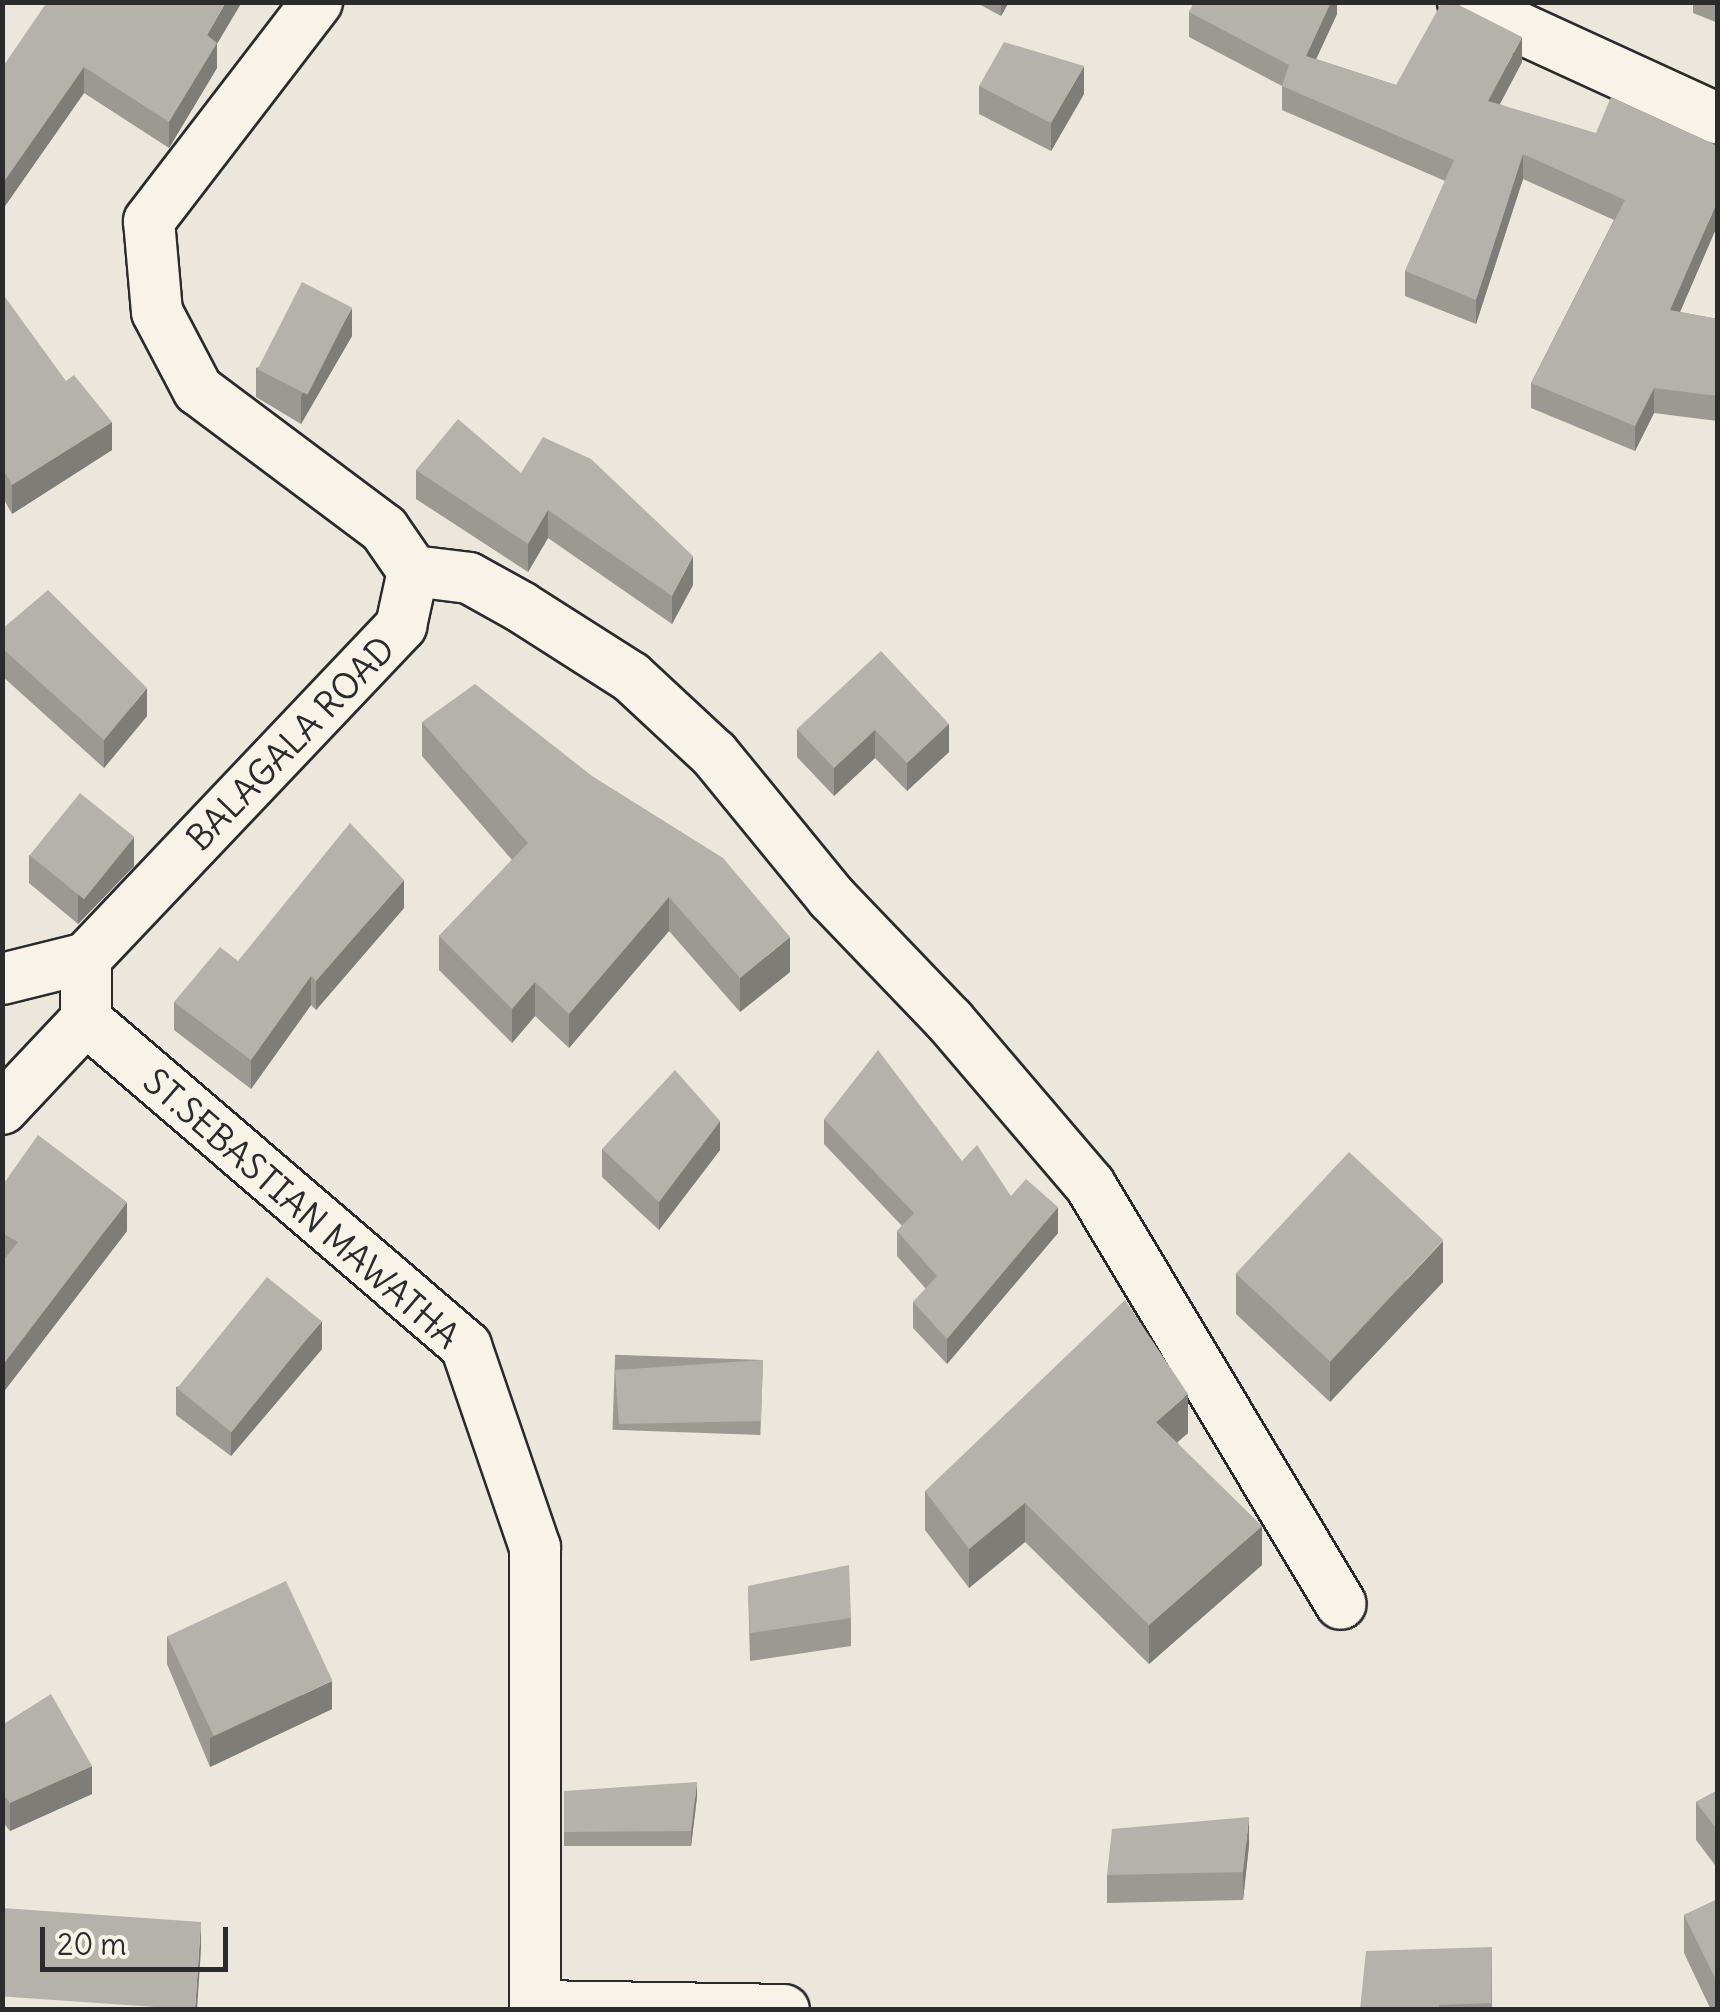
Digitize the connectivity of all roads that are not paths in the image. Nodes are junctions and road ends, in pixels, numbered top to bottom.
1 (317, 2) edge
2 (1463, 2) edge
3 (1718, 119) edge
4 (413, 571) junction
5 (86, 958) junction
6 (2, 979) edge
7 (86, 1020) junction
8 (2, 1109) edge
9 (1341, 1604) dead end
10 (535, 2008) edge
11 (784, 2010) edge

1 - 4 street
2 - 3 street
4 - 5 street, BALAGALA ROAD
4 - 9 street
5 - 6 street
5 - 7 street
7 - 8 street
7 - 10 street, ST.SEBASTIAN MAWATHA
10 - 11 street

